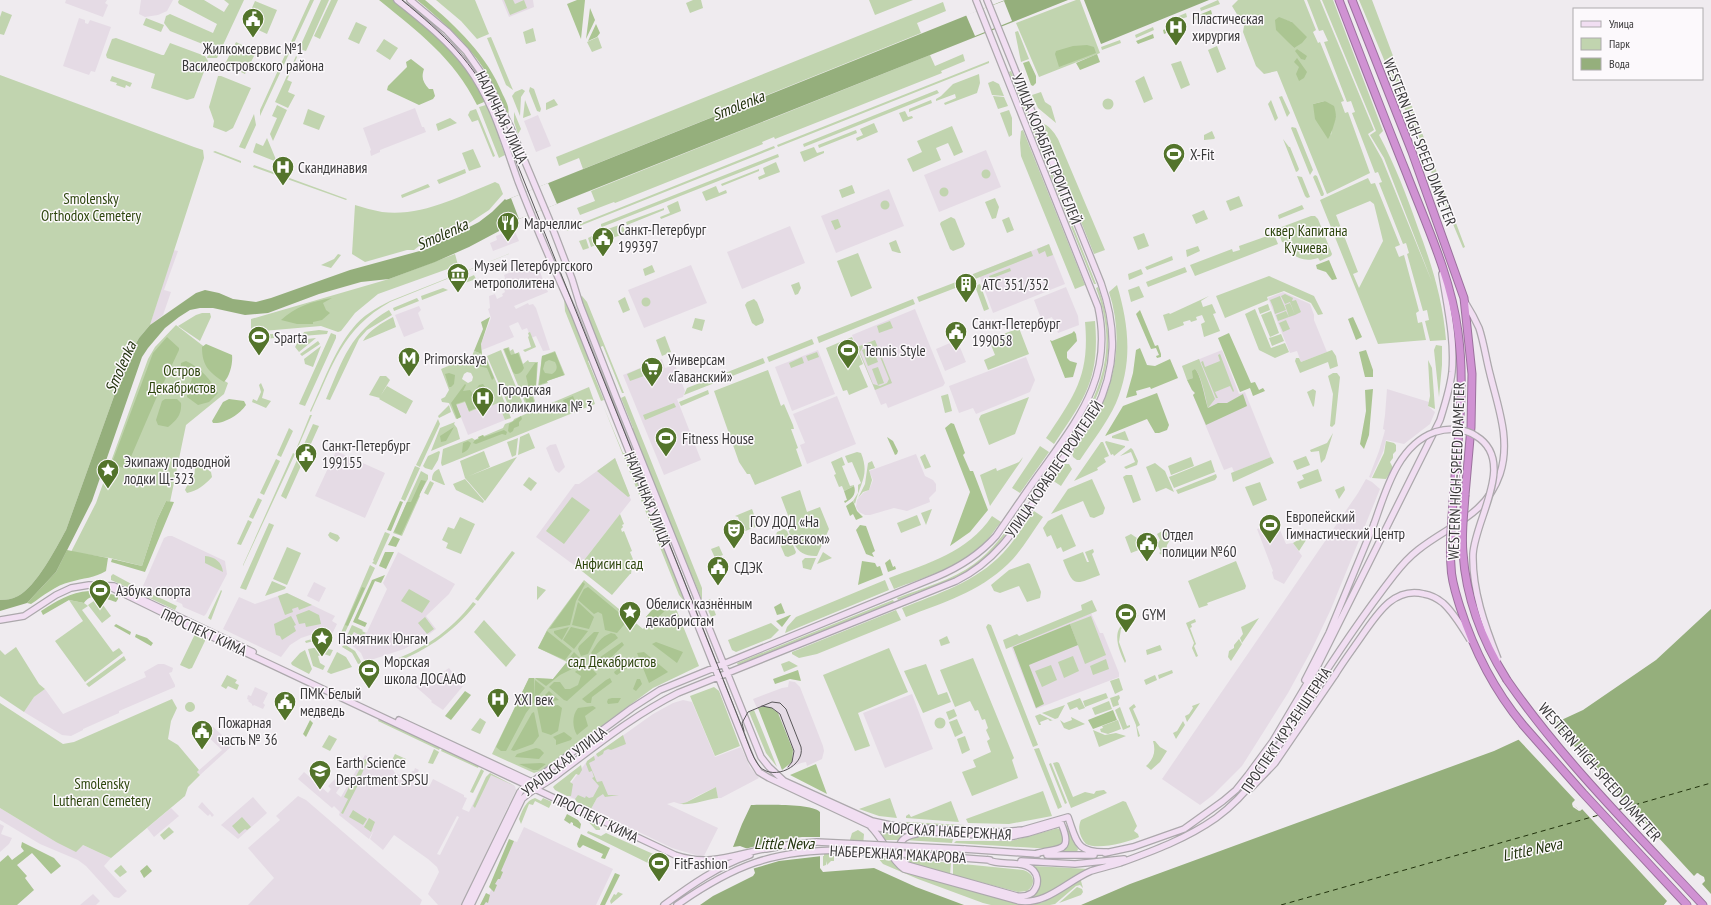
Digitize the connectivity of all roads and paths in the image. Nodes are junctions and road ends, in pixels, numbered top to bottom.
1 (397, 0) edge
2 (410, 0) edge
3 (976, 0) edge
4 (1339, 0) edge
5 (1352, 0) edge
6 (989, 3) edge
7 (1441, 264) junction
8 (1464, 298) junction
9 (1078, 418) junction
10 (1087, 424) junction
11 (1042, 471) junction
12 (1050, 477) junction
13 (0, 620) edge
14 (1476, 650) junction
15 (724, 664) junction
16 (715, 668) junction
17 (728, 673) junction
18 (719, 677) junction
19 (1507, 680) junction
20 (1295, 702) junction
21 (593, 737) junction
22 (598, 744) junction
23 (778, 776) joint
24 (769, 778) joint
25 (531, 784) junction
26 (537, 788) junction
27 (1240, 797) junction
28 (871, 826) junction
29 (925, 832) junction
30 (769, 848) junction
31 (1107, 852) junction
32 (1035, 854) junction
33 (1132, 858) junction
34 (988, 860) junction
35 (465, 905) edge
36 (471, 905) edge
37 (664, 905) edge
38 (677, 905) edge
39 (1687, 905) edge
40 (1703, 905) edge

1 - 16 main road, НАЛИЧНАЯ УЛИЦА
2 - 15 main road, НАЛИЧНАЯ УЛИЦА
3 - 9 main road, УЛИЦА КОРАБЛЕСТРОИТЕЛЕЙ
4 - 7 highway, WESTERN HIGH-SPEED DIAMETER
5 - 8 highway, WESTERN HIGH-SPEED DIAMETER
6 - 10 main road, УЛИЦА КОРАБЛЕСТРОИТЕЛЕЙ
7 - 14 highway, WESTERN HIGH-SPEED DIAMETER, bridge
7 - 20 main road, ПРОСПЕКТ КРУЗЕНШТЕРНА
8 - 19 highway, WESTERN HIGH-SPEED DIAMETER, bridge
8 - 27 main road, ПРОСПЕКТ КРУЗЕНШТЕРНА
9 - 10 main road
9 - 11 main road, УЛИЦА КОРАБЛЕСТРОИТЕЛЕЙ
10 - 12 main road, УЛИЦА КОРАБЛЕСТРОИТЕЛЕЙ
11 - 12 main road
11 - 15 main road, УЛИЦА КОРАБЛЕСТРОИТЕЛЕЙ
12 - 17 main road, УЛИЦА КОРАБЛЕСТРОИТЕЛЕЙ
13 - 25 main road, ПРОСПЕКТ КИМА
14 - 27 main road, bridge
14 - 39 highway, WESTERN HIGH-SPEED DIAMETER, bridge
15 - 16 main road, УЛИЦА КОРАБЛЕСТРОИТЕЛЕЙ
15 - 17 main road, НАЛИЧНАЯ УЛИЦА
16 - 18 main road, НАЛИЧНАЯ УЛИЦА
16 - 21 main road, УРАЛЬСКАЯ УЛИЦА
17 - 18 main road, УЛИЦА КОРАБЛЕСТРОИТЕЛЕЙ
17 - 23 main road, НАЛИЧНАЯ УЛИЦА
18 - 22 main road, УРАЛЬСКАЯ УЛИЦА
18 - 24 main road, НАЛИЧНАЯ УЛИЦА
19 - 20 main road, bridge
19 - 40 highway, WESTERN HIGH-SPEED DIAMETER
20 - 31 main road, ПРОСПЕКТ КРУЗЕНШТЕРНА
21 - 22 main road
21 - 25 main road, УРАЛЬСКАЯ УЛИЦА
22 - 26 main road, УРАЛЬСКАЯ УЛИЦА
23 - 31 main road, МОРСКАЯ НАБЕРЕЖНАЯ
24 - 28 main road, МОРСКАЯ НАБЕРЕЖНАЯ
25 - 26 main road, ПРОСПЕКТ КИМА
25 - 35 main road, УРАЛЬСКАЯ УЛИЦА
26 - 30 main road, ПРОСПЕКТ КИМА
26 - 36 main road, УРАЛЬСКАЯ УЛИЦА
27 - 33 main road, ПРОСПЕКТ КРУЗЕНШТЕРНА
28 - 29 main road, МОРСКАЯ НАБЕРЕЖНАЯ
28 - 33 main road
29 - 32 main road, МОРСКАЯ НАБЕРЕЖНАЯ
29 - 34 main road
30 - 32 main road, НАБЕРЕЖНАЯ МАКАРОВА, bridge
30 - 37 main road, НАБЕРЕЖНАЯ МАКАРОВА
31 - 32 main road, НАБЕРЕЖНАЯ МАКАРОВА
33 - 34 main road, НАБЕРЕЖНАЯ МАКАРОВА
34 - 38 main road, НАБЕРЕЖНАЯ МАКАРОВА, bridge

